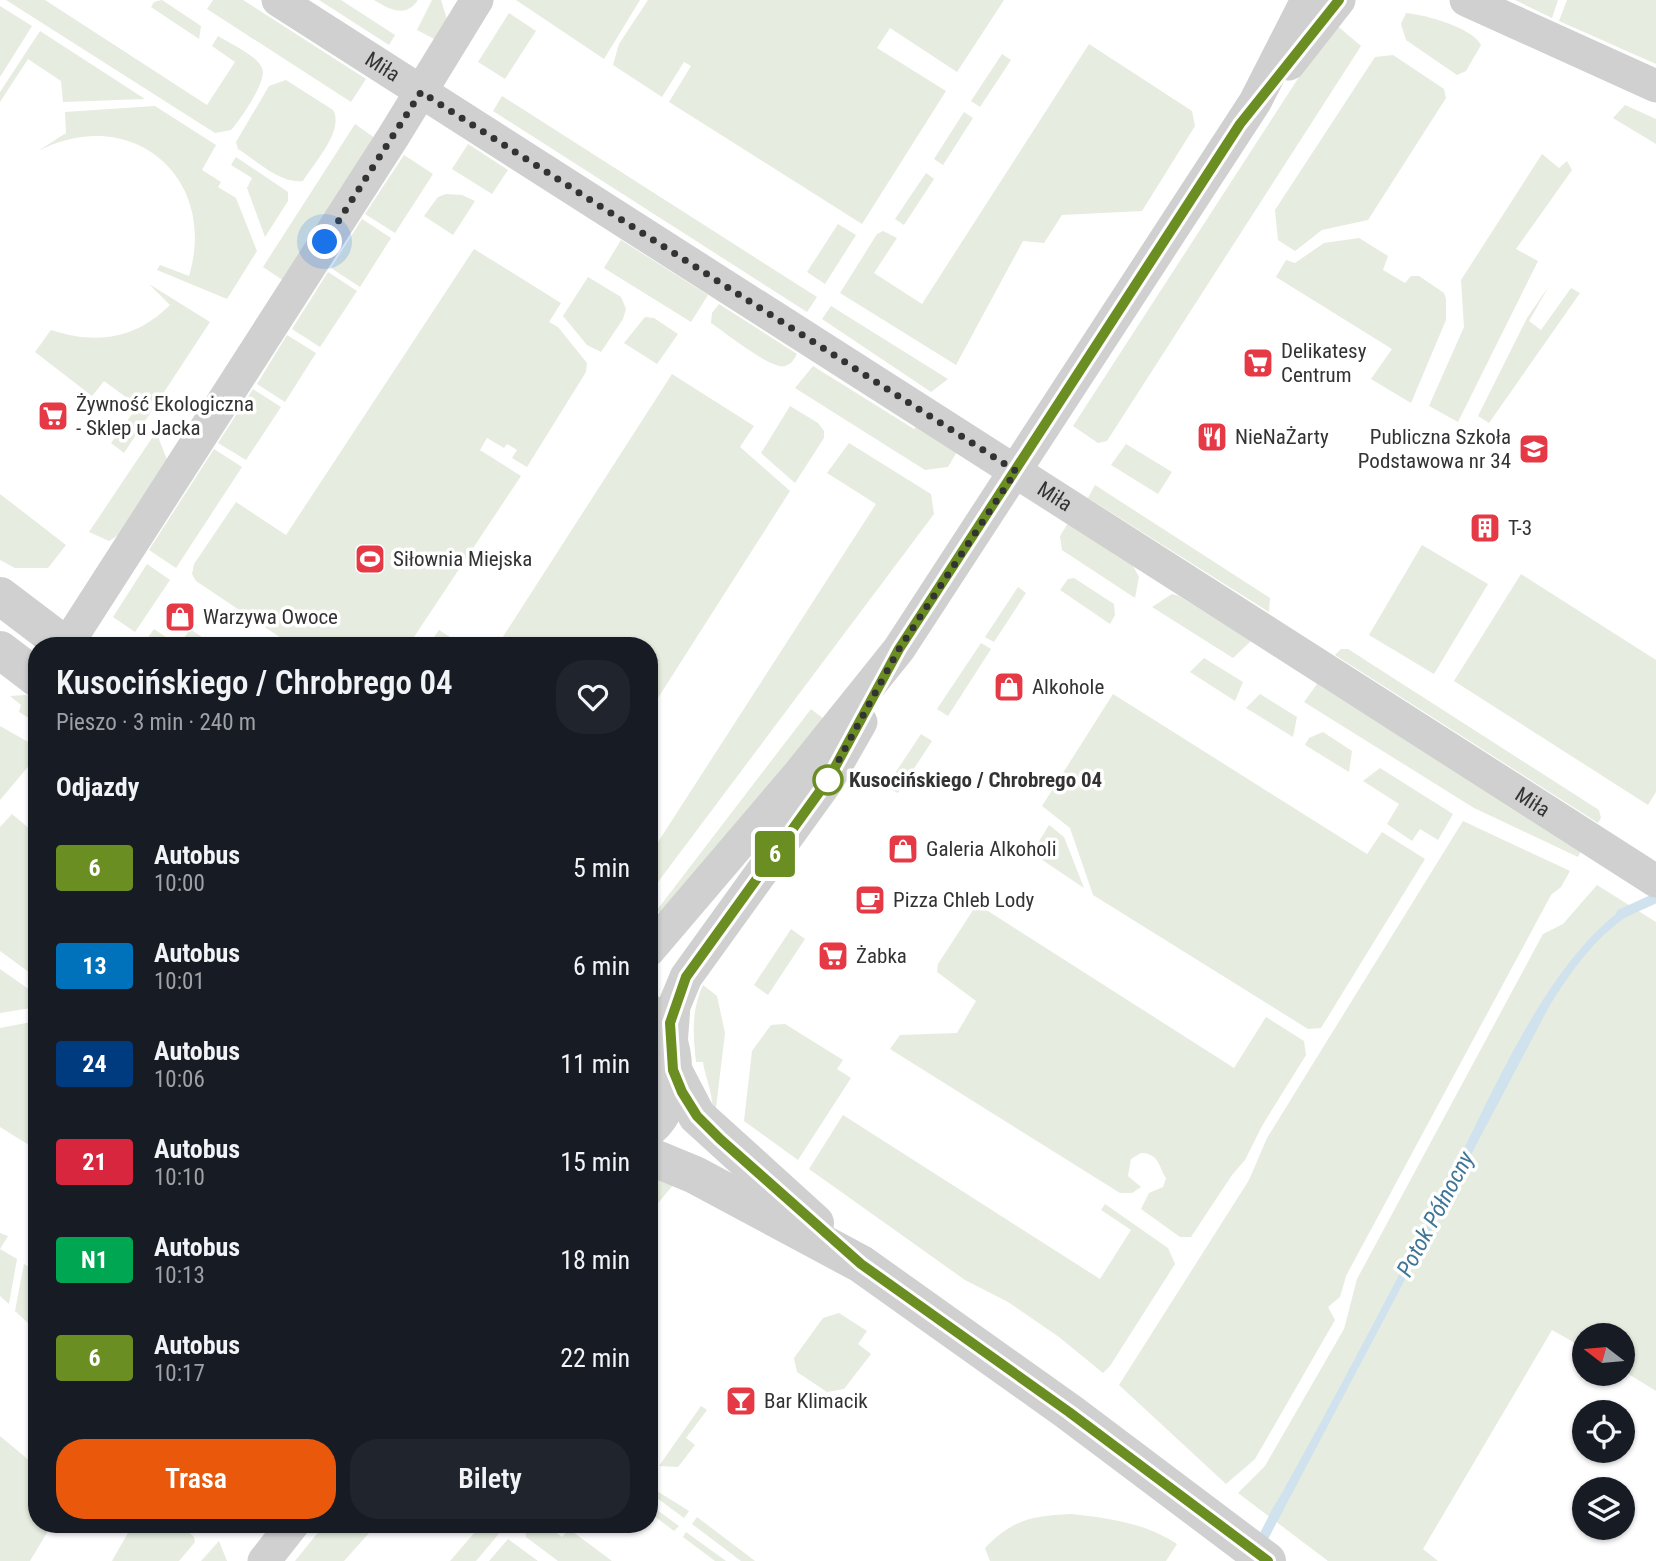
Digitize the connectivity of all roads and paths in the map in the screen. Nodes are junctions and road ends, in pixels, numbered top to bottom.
1 (278, 0) edge
2 (477, 0) edge
3 (1307, 0) edge
4 (1339, 0) edge
5 (1466, 0) edge
6 (1656, 86) edge
7 (421, 92) junction
8 (1255, 102) junction
9 (1016, 471) junction
10 (0, 596) edge
11 (54, 637) edge
12 (72, 637) edge
13 (899, 649) junction
14 (0, 650) edge
15 (28, 671) edge
16 (1647, 875) edge
17 (658, 939) edge
18 (658, 1023) edge
19 (672, 1057) junction
20 (658, 1114) edge
21 (658, 1160) edge
22 (861, 1264) junction
23 (286, 1533) edge
24 (264, 1561) edge
25 (1268, 1561) edge

1 - 7 street, Miła
2 - 7 street
3 - 8 street
4 - 8 street
5 - 6 street
7 - 9 street, Miła
7 - 12 street
8 - 9 street
9 - 13 street
9 - 16 street, Miła
10 - 11 street
13 - 17 street
13 - 19 street
14 - 15 street
18 - 19 street
19 - 20 street
19 - 22 street
21 - 22 street
22 - 25 street
23 - 24 street

